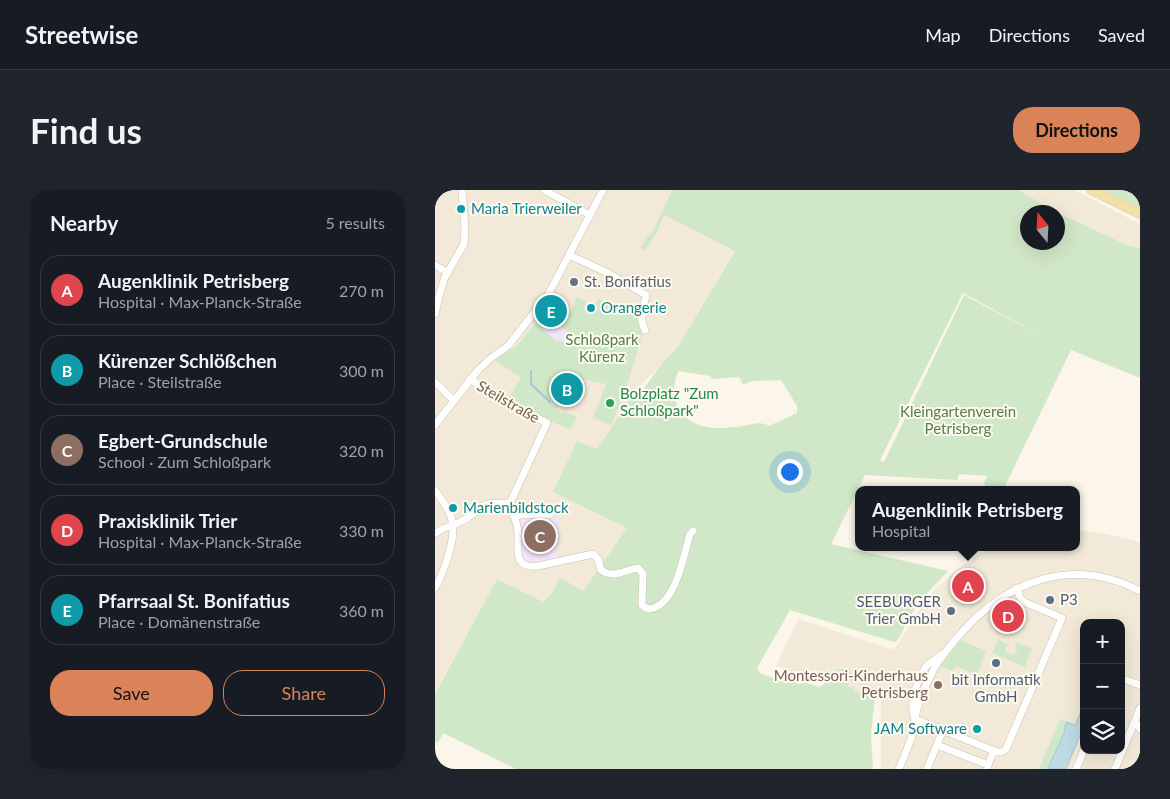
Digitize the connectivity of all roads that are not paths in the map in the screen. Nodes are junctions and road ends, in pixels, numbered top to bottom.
1 (462, 190) edge
2 (545, 190) edge
3 (603, 190) edge
4 (1091, 190) edge
5 (1140, 214) edge
6 (590, 215) junction
7 (569, 254) junction
8 (435, 264) edge
9 (448, 273) junction
10 (435, 314) edge
11 (645, 330) dead end
12 (470, 380) junction
13 (435, 382) edge
14 (453, 400) junction
15 (435, 424) edge
16 (435, 490) edge
17 (507, 504) junction
18 (561, 508) dead end
19 (514, 516) junction
20 (453, 524) junction
21 (693, 531) dead end
22 (435, 534) edge
23 (435, 588) edge
24 (1016, 588) junction
25 (1140, 590) edge
26 (1125, 679) edge
27 (1140, 685) edge
28 (1140, 708) edge
29 (915, 719) junction
30 (1135, 721) junction
31 (1140, 729) edge
32 (943, 730) junction
33 (937, 745) junction
34 (994, 750) junction
35 (1082, 754) edge
36 (987, 767) edge
37 (899, 769) edge
38 (927, 769) edge
39 (1076, 769) edge
40 (1115, 769) edge

1 - 9 street
2 - 6 street
3 - 6 street
4 - 5 main road
6 - 7 street
7 - 11 street
7 - 12 street
8 - 9 street
9 - 10 street
12 - 14 street
12 - 17 street, Steilstraße
13 - 14 street
14 - 15 street
16 - 20 street
17 - 19 street
17 - 20 street
18 - 19 street
19 - 21 street
20 - 22 street
20 - 23 street
24 - 25 street
24 - 29 street
24 - 34 street
26 - 27 street
28 - 30 street
29 - 32 street
29 - 37 street
30 - 31 street
30 - 40 street
32 - 33 street
32 - 34 street
33 - 36 street
33 - 38 street
34 - 36 street
35 - 39 street

